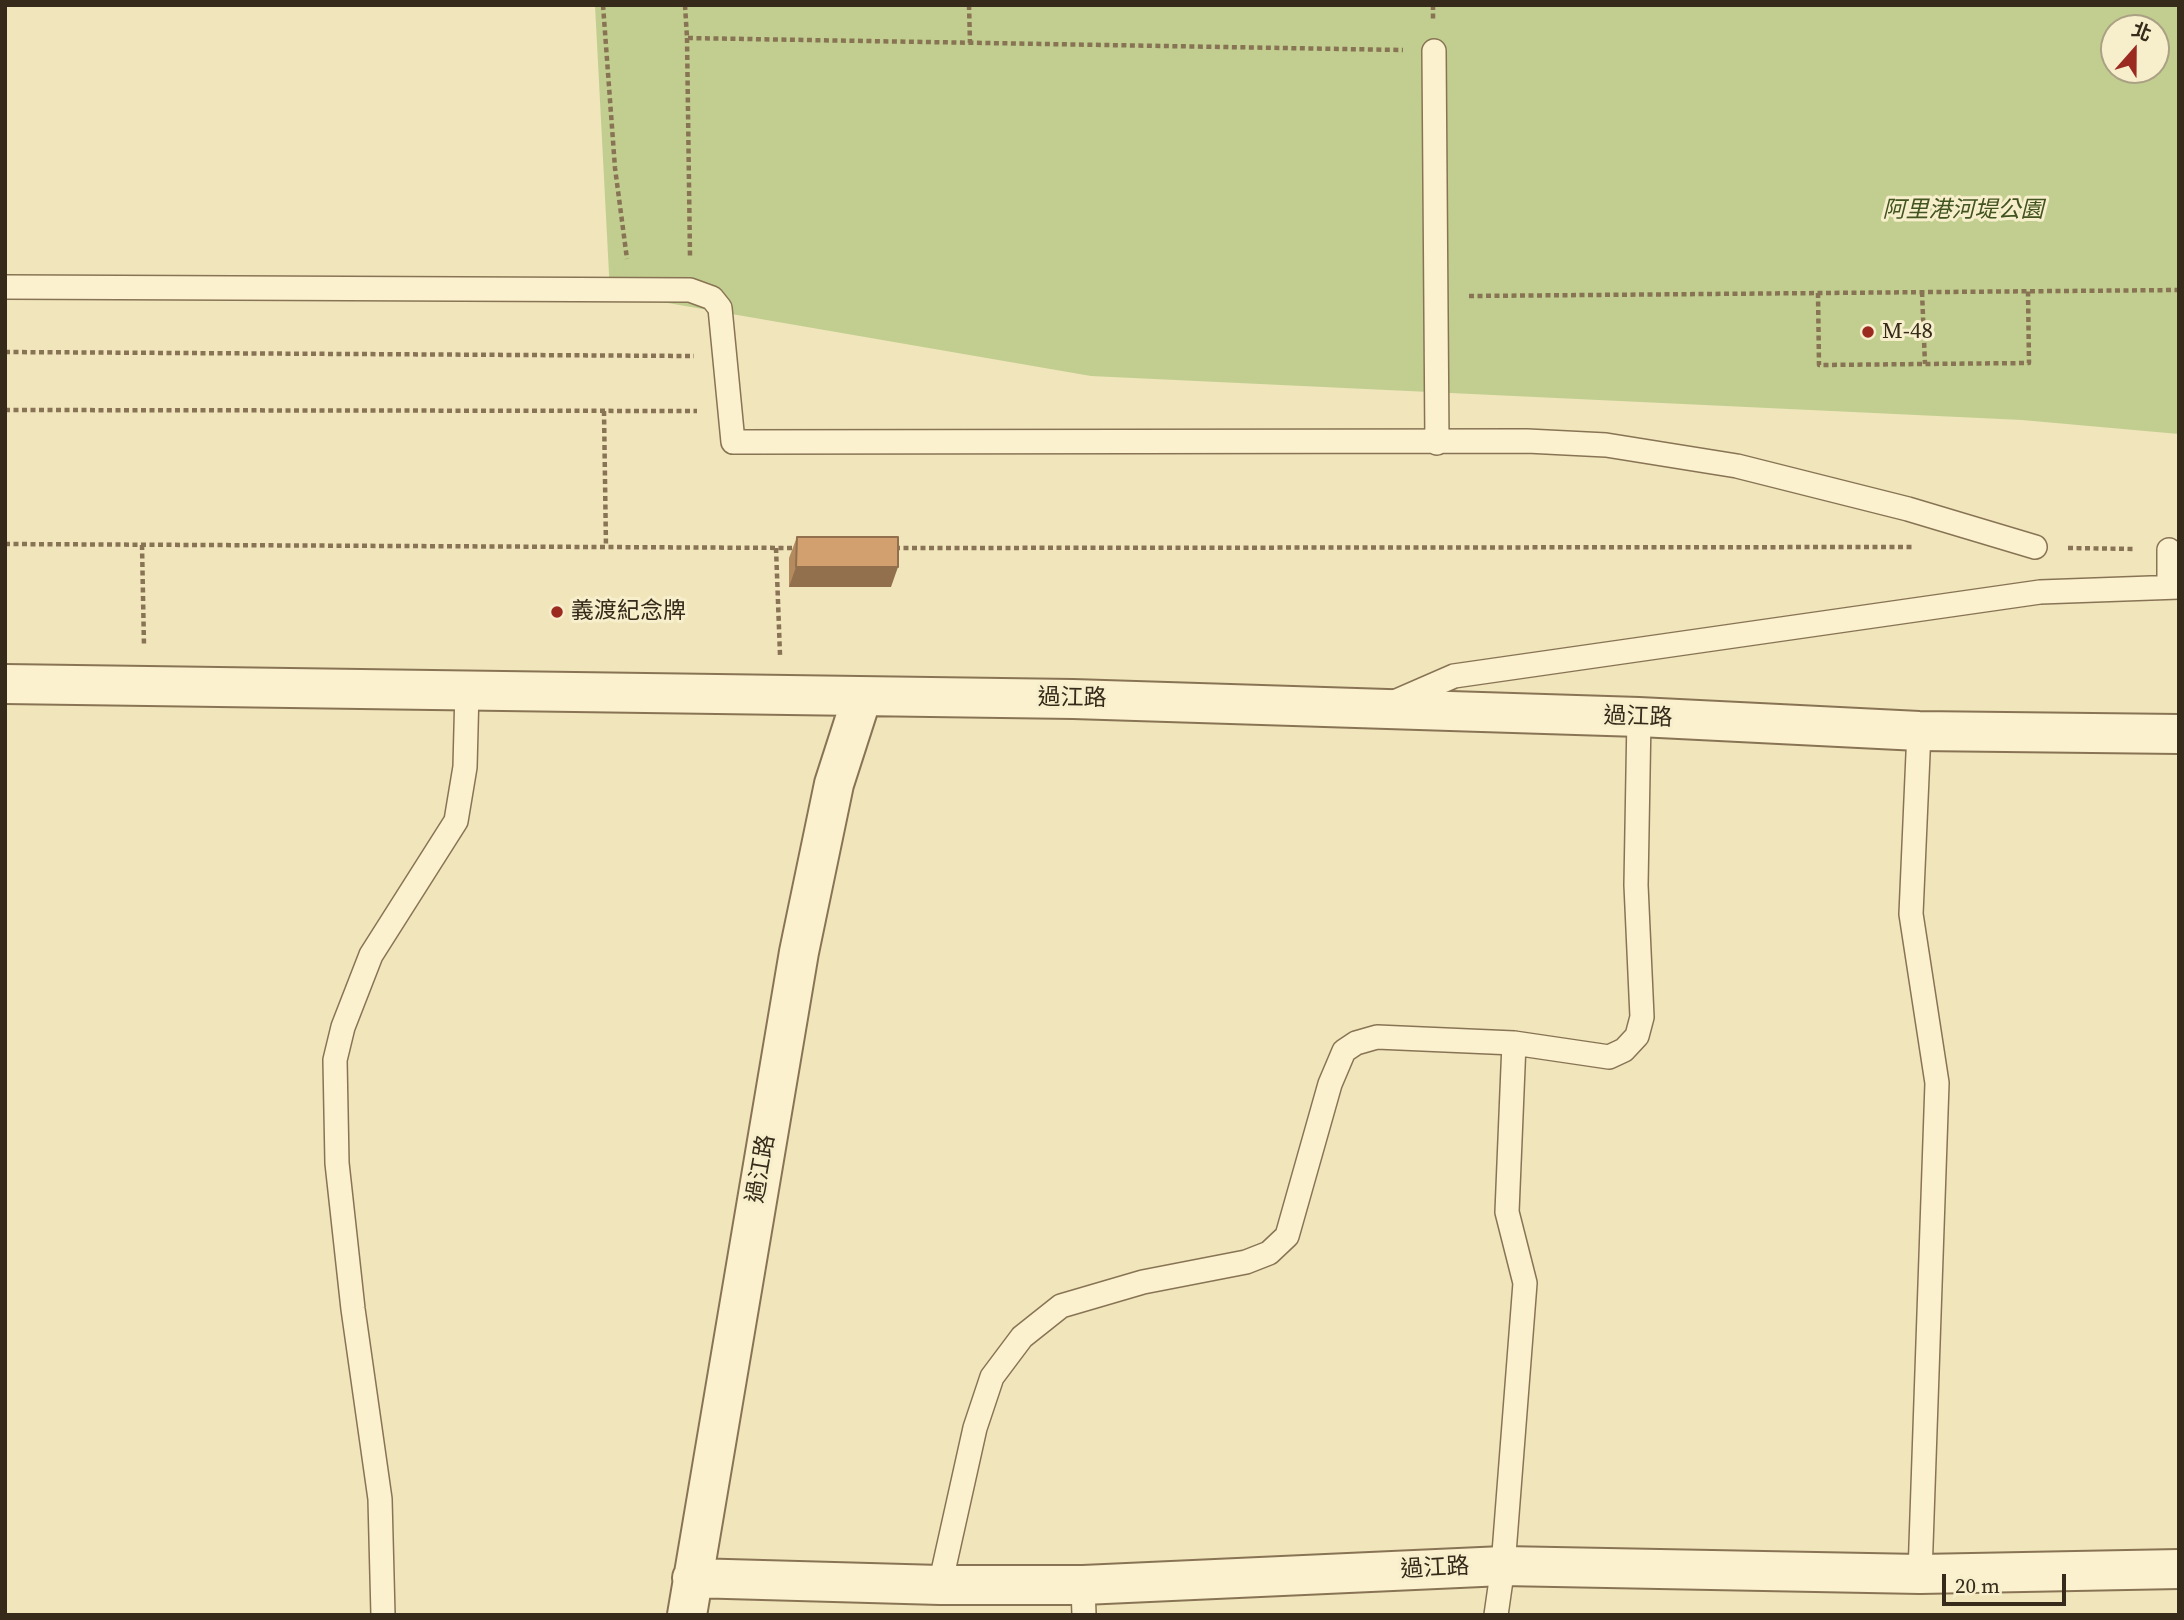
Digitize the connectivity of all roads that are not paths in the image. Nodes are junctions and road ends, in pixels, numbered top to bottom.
1 (1434, 51) road end
2 (5, 287) edge
3 (1437, 443) junction
4 (2035, 547) road end
5 (2169, 550) road end
6 (2174, 587) edge
7 (5, 684) edge
8 (467, 690) junction
9 (862, 697) junction
10 (1377, 709) junction
11 (1639, 717) junction
12 (1919, 731) junction
13 (2179, 734) edge
14 (1514, 1043) junction
15 (1503, 1566) junction
16 (2179, 1569) edge
17 (1920, 1574) junction
18 (940, 1586) junction
19 (690, 1597) edge
20 (1084, 1600) edge
21 (383, 1615) edge
22 (1496, 1615) edge

1 - 3 lane
2 - 3 lane
3 - 4 lane
5 - 6 lane
6 - 10 lane
7 - 8 street
8 - 9 street
8 - 21 lane
9 - 10 street, 過江路
9 - 19 street, 過江路
10 - 11 street, 過江路
11 - 12 street, 過江路
11 - 14 lane
12 - 13 street, 過江路
12 - 17 lane
14 - 15 lane
14 - 18 lane
15 - 17 street, 過江路
15 - 20 street, 過江路
15 - 22 lane
16 - 17 street, 過江路
18 - 19 street, 過江路
18 - 20 street, 過江路

